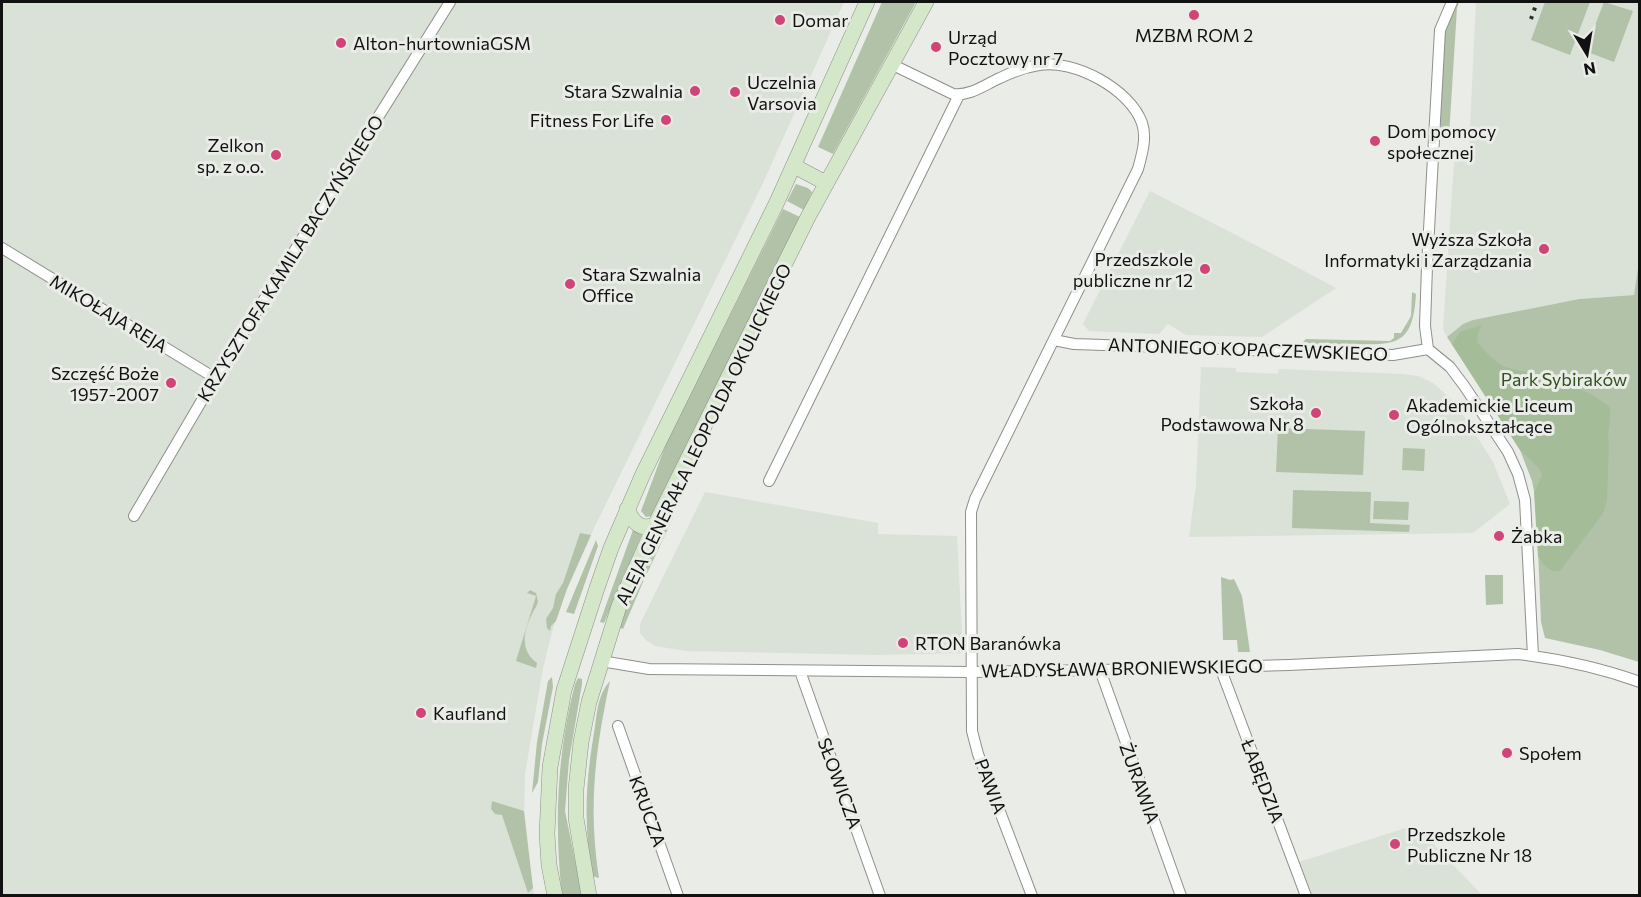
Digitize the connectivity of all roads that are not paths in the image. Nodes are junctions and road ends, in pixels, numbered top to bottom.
1 (450, 2) edge
2 (867, 2) edge
3 (926, 2) edge
4 (1452, 2) edge
5 (891, 64) junction
6 (959, 95) junction
7 (794, 166) junction
8 (826, 183) junction
9 (2, 248) edge
10 (1054, 339) junction
11 (1428, 349) junction
12 (215, 378) junction
13 (769, 481) dead end
14 (627, 509) junction
15 (134, 516) dead end
16 (655, 525) junction
17 (576, 654) junction
18 (1533, 656) junction
19 (602, 661) junction
20 (1220, 667) junction
21 (1100, 670) junction
22 (800, 671) junction
23 (971, 672) junction
24 (1640, 682) edge
25 (618, 726) dead end
26 (555, 896) edge
27 (589, 896) edge
28 (678, 896) edge
29 (880, 896) edge
30 (1032, 896) edge
31 (1181, 896) edge
32 (1306, 896) edge

1 - 12 street, KRZYSZTOFA KAMILA BACZYŃSKIEGO
2 - 7 main road, ALEJA GENERAŁA LEOPOLDA OKULICKIEGO
3 - 5 main road, ALEJA GENERAŁA LEOPOLDA OKULICKIEGO
4 - 11 street
5 - 6 street
5 - 8 main road, ALEJA GENERAŁA LEOPOLDA OKULICKIEGO
6 - 10 street, PAWIA
6 - 13 street
7 - 8 main road
7 - 14 main road, ALEJA GENERAŁA LEOPOLDA OKULICKIEGO
8 - 16 main road, ALEJA GENERAŁA LEOPOLDA OKULICKIEGO
9 - 12 street, MIKOŁAJA REJA
10 - 11 street, ANTONIEGO KOPACZEWSKIEGO
10 - 23 street, PAWIA
11 - 18 street
12 - 15 street, KRZYSZTOFA KAMILA BACZYŃSKIEGO
14 - 16 main road
14 - 17 main road, ALEJA GENERAŁA LEOPOLDA OKULICKIEGO
16 - 19 main road, ALEJA GENERAŁA LEOPOLDA OKULICKIEGO
17 - 19 main road
17 - 26 main road, ALEJA GENERAŁA LEOPOLDA OKULICKIEGO
18 - 20 street, WŁADYSŁAWA BRONIEWSKIEGO
18 - 24 street, WŁADYSŁAWA BRONIEWSKIEGO
19 - 22 street, WŁADYSŁAWA BRONIEWSKIEGO
19 - 27 main road, ALEJA GENERAŁA LEOPOLDA OKULICKIEGO
20 - 21 street, WŁADYSŁAWA BRONIEWSKIEGO
20 - 32 street, ŁABĘDZIA
21 - 23 street, WŁADYSŁAWA BRONIEWSKIEGO
21 - 31 street, ŻURAWIA
22 - 23 street, WŁADYSŁAWA BRONIEWSKIEGO
22 - 29 street, SŁOWICZA
23 - 30 street, PAWIA
25 - 28 street, KRUCZA

